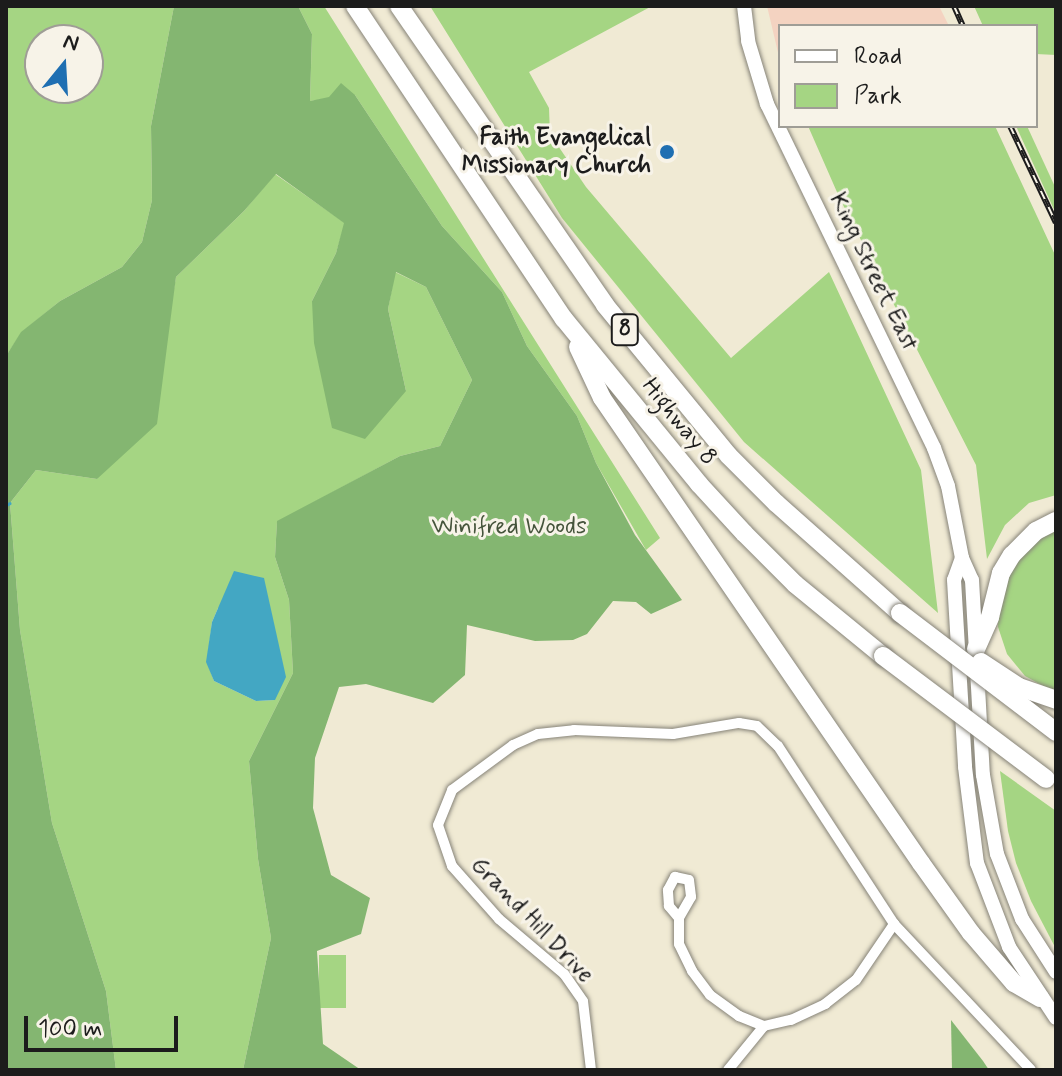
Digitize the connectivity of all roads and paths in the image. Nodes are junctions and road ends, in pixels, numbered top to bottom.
1 (355, 6) edge
2 (399, 6) edge
3 (744, 6) edge
4 (778, 128) edge
5 (778, 128) edge
6 (564, 319) junction
7 (1056, 521) edge
8 (962, 558) junction
9 (900, 613) junction
10 (976, 649) junction
11 (1056, 700) edge
12 (1056, 732) edge
13 (1051, 782) edge
14 (679, 918) dead end
15 (894, 924) junction
16 (1056, 972) edge
17 (1040, 998) junction
18 (1056, 1018) edge
19 (764, 1026) junction
20 (591, 1070) edge
21 (728, 1070) edge
22 (1031, 1070) edge

1 - 6 highway, Highway 8 / 8
2 - 9 highway, Highway 8 / 8
3 - 5 main road, King Street East
4 - 8 main road, King Street East
6 - 13 highway, Highway 8 / 8, bridge
6 - 17 highway
7 - 10 highway
8 - 10 main road, King Street East
8 - 17 main road, King Street East
9 - 11 highway, bridge
9 - 12 highway, Highway 8 / 8, bridge
10 - 16 main road, King Street East
14 - 19 street
15 - 19 street
15 - 20 street, Grand Hill Drive
15 - 22 street, Grand Hill Drive
17 - 18 main road, King Street East
19 - 21 street

